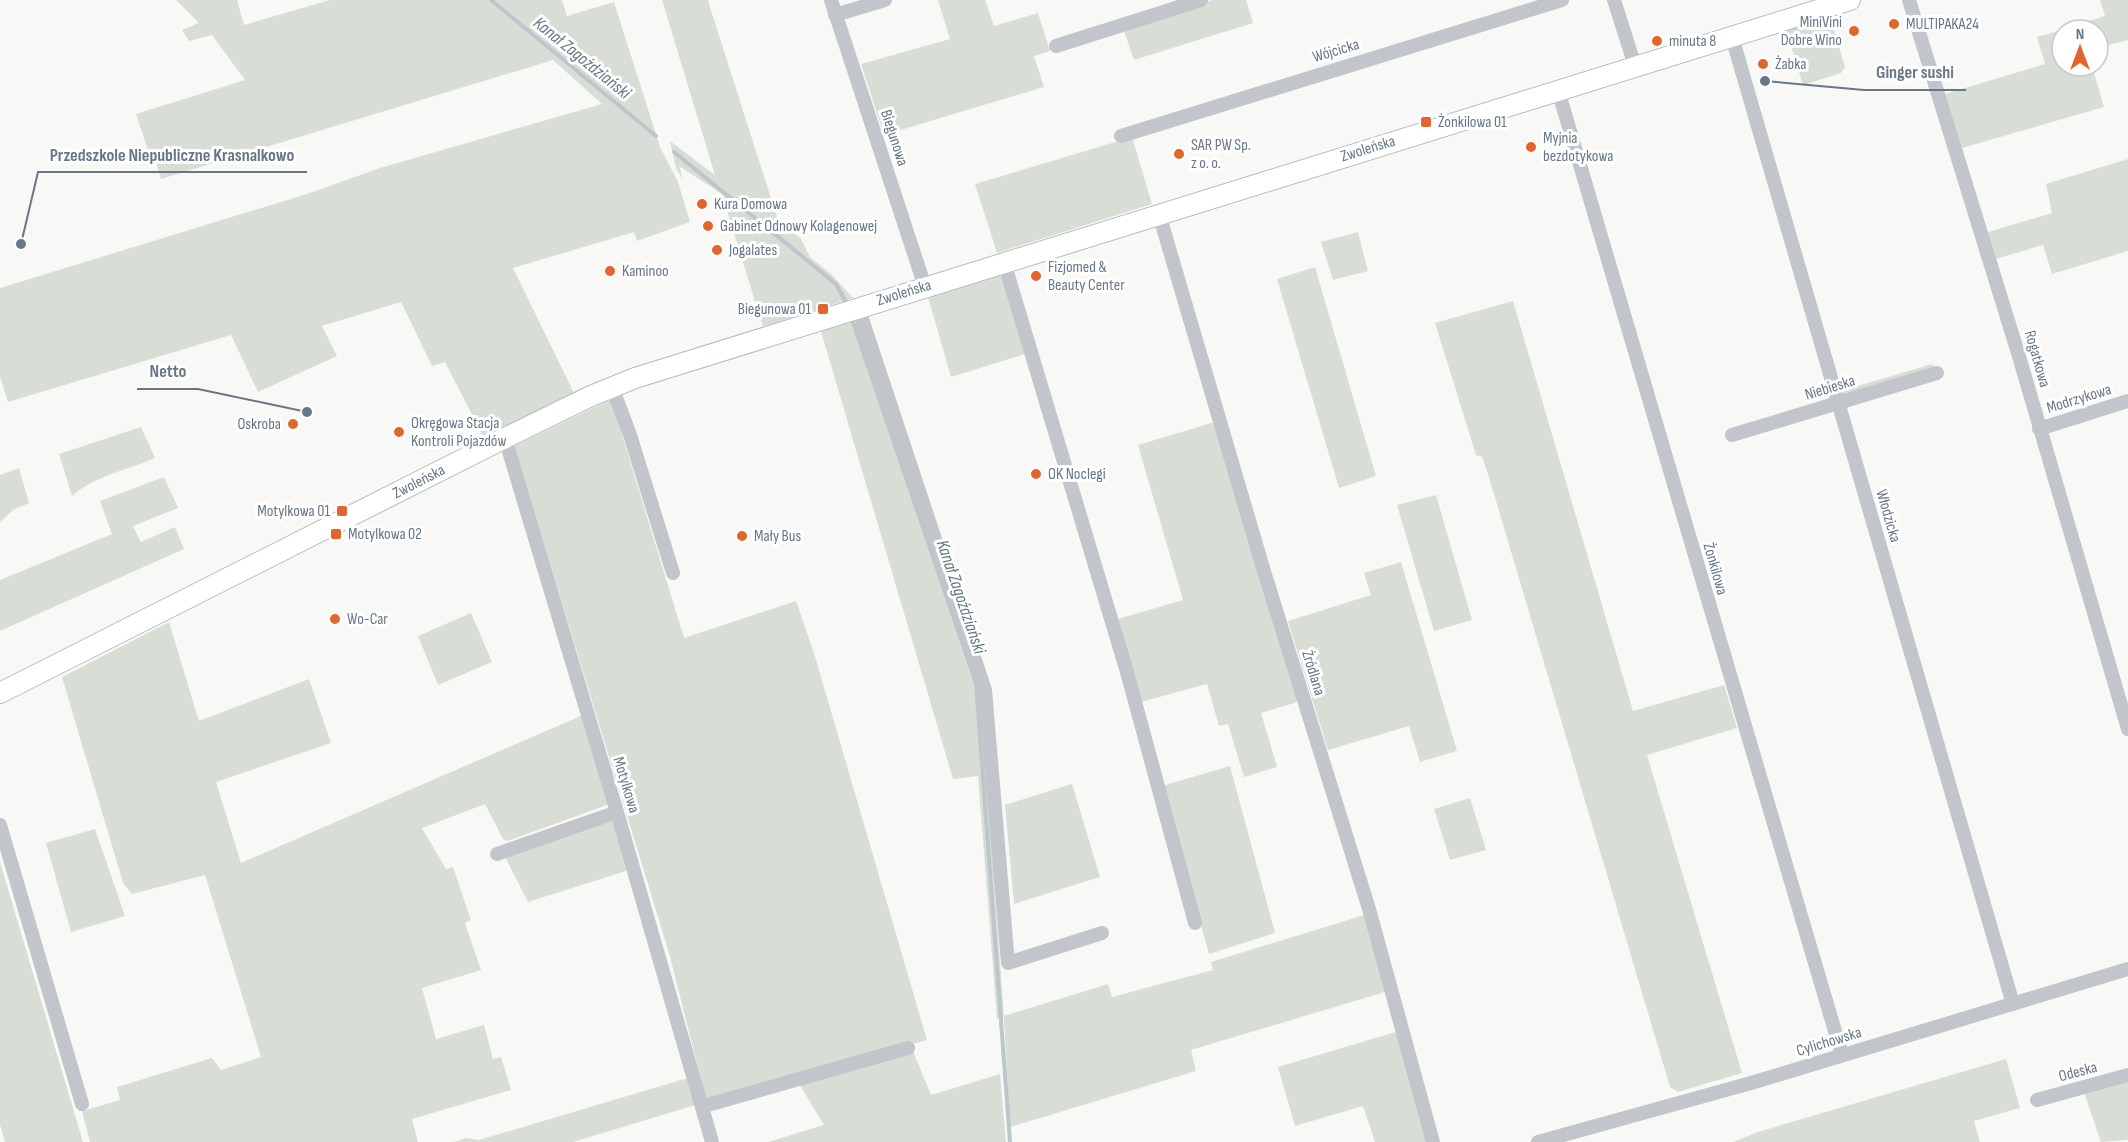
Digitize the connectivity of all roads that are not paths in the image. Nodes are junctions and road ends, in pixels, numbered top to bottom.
1 (831, 0) edge
2 (885, 0) edge
3 (1201, 0) edge
4 (1562, 0) edge
5 (1614, 0) edge
6 (1850, 0) edge
7 (1909, 0) edge
8 (835, 15) junction
9 (1732, 37) junction
10 (1056, 46) dead end
11 (1635, 66) junction
12 (1558, 90) junction
13 (1121, 136) dead end
14 (1160, 214) junction
15 (1004, 262) junction
16 (925, 287) junction
17 (851, 309) junction
18 (1937, 373) dead end
19 (612, 387) junction
20 (2128, 401) edge
21 (1838, 403) junction
22 (2039, 429) junction
23 (1732, 435) dead end
24 (505, 438) junction
25 (673, 573) dead end
26 (0, 693) edge
27 (2128, 729) edge
28 (617, 812) junction
29 (0, 825) edge
30 (497, 854) dead end
31 (1195, 923) dead end
32 (1102, 933) dead end
33 (2128, 969) edge
34 (2013, 1004) junction
35 (908, 1048) dead end
36 (1842, 1055) junction
37 (2128, 1075) edge
38 (2037, 1100) dead end
39 (82, 1104) dead end
40 (704, 1106) junction
41 (1561, 1139) edge
42 (712, 1142) edge
43 (1433, 1142) edge
44 (1538, 1142) edge

1 - 8 street, Biegunowa
2 - 8 street
3 - 10 street
4 - 13 street, Wójcicka
5 - 11 street
6 - 9 street, Zwoleńska
7 - 22 street, Rogatkowa
8 - 16 street, Biegunowa
9 - 11 street, Zwoleńska
9 - 21 street, Włodzicka
11 - 12 street, Zwoleńska
12 - 14 street, Zwoleńska
12 - 36 street, Żonkilowa
14 - 15 street, Zwoleńska
14 - 43 street, Źródlana
15 - 16 street, Zwoleńska
15 - 31 street
16 - 17 street, Zwoleńska
17 - 19 street, Zwoleńska
17 - 32 street
18 - 21 street, Niebieska
19 - 24 street, Zwoleńska
19 - 25 street
20 - 22 street, Modrzykowa
21 - 23 street, Niebieska
21 - 34 street, Włodzicka
22 - 27 street, Rogatkowa
24 - 26 street, Zwoleńska
24 - 28 street, Motylkowa
28 - 30 street
28 - 40 street, Motylkowa
29 - 39 street
33 - 34 street, Cylichowska
34 - 36 street, Cylichowska
35 - 40 street
36 - 41 street, Cylichowska
37 - 38 street, Odeska
40 - 42 street, Motylkowa
41 - 44 street, Cylichowska

